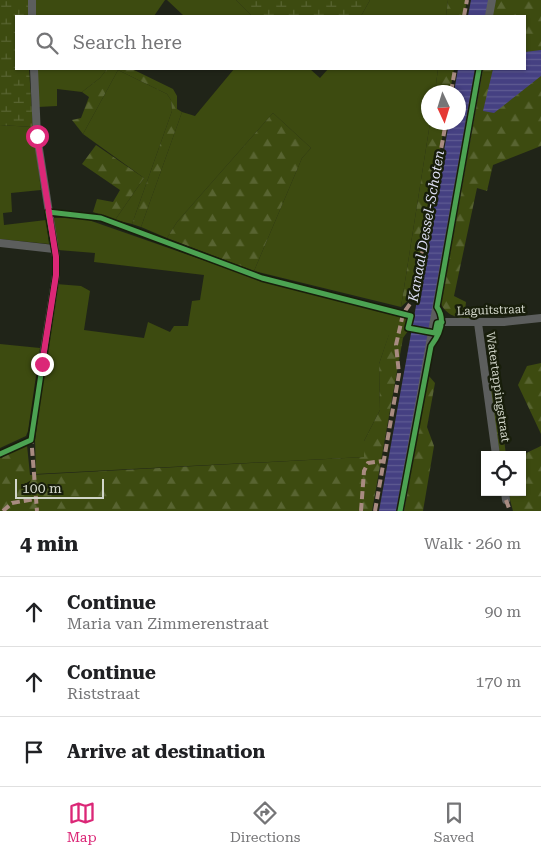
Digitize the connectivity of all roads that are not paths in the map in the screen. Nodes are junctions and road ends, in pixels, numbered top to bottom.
1 (32, 0) edge
2 (492, 0) edge
3 (32, 15) edge
4 (489, 15) edge
5 (34, 70) edge
6 (479, 70) edge
7 (0, 243) edge
8 (54, 249) junction
9 (541, 318) edge
10 (442, 322) dead end
11 (478, 323) junction
12 (42, 364) dead end
13 (495, 451) edge
14 (400, 511) edge

1 - 3 street
2 - 4 street
5 - 8 street
6 - 14 street
7 - 8 street
8 - 12 street
9 - 11 street, Laguitstraat
10 - 11 street, Laguitstraat
11 - 13 street, Watertappingstraat

